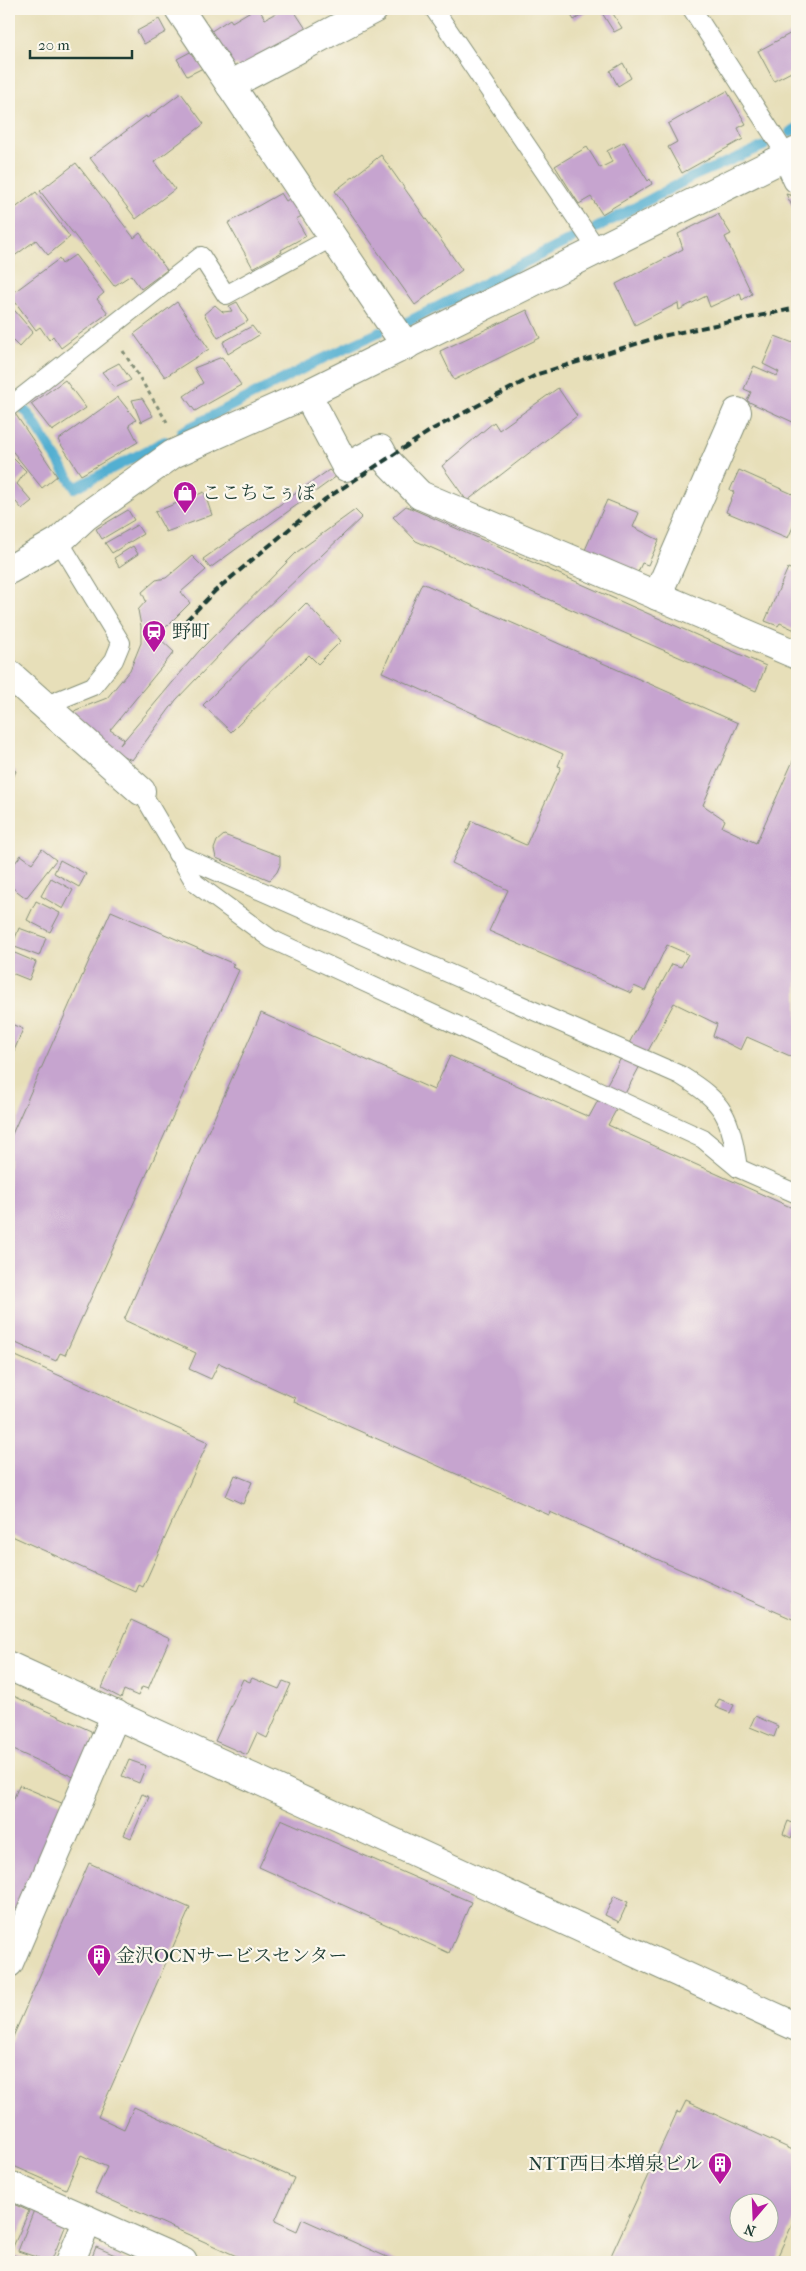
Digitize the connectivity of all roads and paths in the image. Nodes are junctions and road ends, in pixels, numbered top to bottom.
1 (179, 9) edge
2 (374, 9) edge
3 (434, 9) edge
4 (692, 9) edge
5 (230, 85) junction
6 (794, 162) edge
7 (332, 237) junction
8 (597, 249) junction
9 (109, 327) junction
10 (406, 346) junction
11 (307, 394) junction
12 (9, 406) edge
13 (737, 412) dead end
14 (183, 450) junction
15 (59, 541) junction
16 (9, 570) edge
17 (657, 596) junction
18 (797, 655) edge
19 (9, 674) edge
20 (44, 706) junction
21 (141, 791) joint
22 (177, 854) junction
23 (738, 1168) junction
24 (797, 1194) edge
25 (9, 1666) edge
26 (116, 1714) junction
27 (16, 1928) edge
28 (9, 1963) edge
29 (797, 2027) edge
30 (9, 2185) edge
31 (88, 2220) junction
32 (70, 2262) edge
33 (183, 2262) edge

1 - 5 street
2 - 5 street
3 - 8 lane
4 - 6 lane
5 - 7 street
6 - 8 street
7 - 9 lane
7 - 10 street
8 - 10 street
9 - 12 lane
9 - 14 path
10 - 11 street
11 - 14 street
11 - 17 street
13 - 17 street
14 - 15 street
15 - 16 street
15 - 20 lane
17 - 18 street
19 - 20 street
20 - 21 street
21 - 22 lane
22 - 23 lane
22 - 23 lane
23 - 24 lane
25 - 26 street
26 - 27 street
26 - 29 street
27 - 28 street
30 - 31 street
31 - 32 street
31 - 33 street

